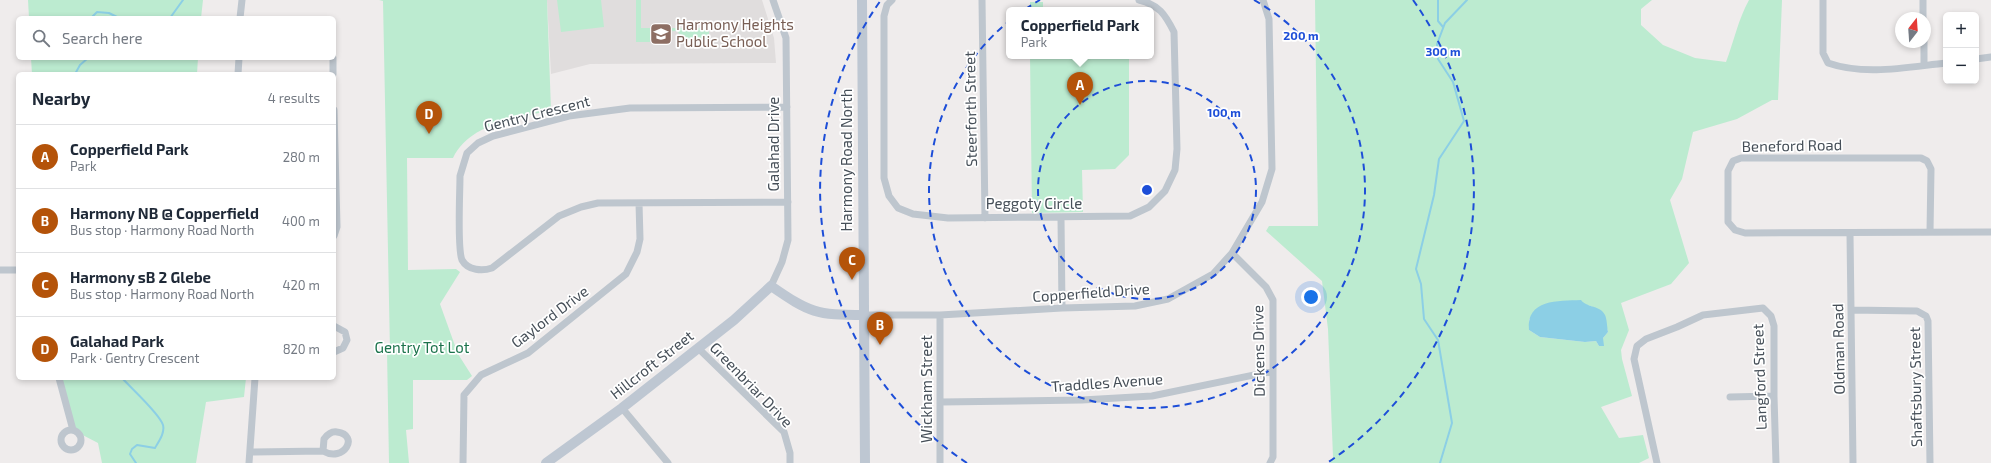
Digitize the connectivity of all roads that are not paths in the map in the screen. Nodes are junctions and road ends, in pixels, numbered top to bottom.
1 (242, 0) edge
2 (773, 0) edge
3 (862, 0) edge
4 (892, 0) edge
5 (982, 0) edge
6 (1139, 0) edge
7 (1263, 0) edge
8 (1823, 0) edge
9 (1923, 0) edge
10 (1923, 12) edge
11 (240, 16) edge
12 (1924, 48) edge
13 (1991, 57) edge
14 (1979, 59) edge
15 (238, 60) edge
16 (333, 60) edge
17 (1943, 63) edge
18 (1924, 65) junction
19 (238, 72) edge
20 (333, 72) edge
21 (787, 107) junction
22 (336, 188) edge
23 (788, 202) junction
24 (639, 203) junction
25 (985, 218) junction
26 (1061, 218) junction
27 (336, 230) edge
28 (1930, 232) junction
29 (1991, 232) edge
30 (1850, 234) junction
31 (1232, 253) junction
32 (0, 270) edge
33 (16, 270) edge
34 (771, 286) junction
35 (1062, 308) junction
36 (1851, 310) junction
37 (940, 315) junction
38 (864, 316) junction
39 (336, 326) edge
40 (698, 348) junction
41 (336, 351) edge
42 (1273, 371) junction
43 (60, 380) edge
44 (255, 380) edge
45 (1774, 396) junction
46 (1730, 397) dead end
47 (941, 402) junction
48 (622, 408) junction
49 (74, 430) dead end
50 (323, 451) dead end
51 (250, 452) junction
52 (551, 462) edge
53 (249, 463) edge
54 (463, 463) edge
55 (668, 463) edge
56 (790, 463) edge
57 (865, 463) edge
58 (940, 463) edge
59 (1270, 463) edge
60 (1657, 463) edge
61 (1776, 463) edge
62 (1853, 463) edge
63 (1930, 463) edge

1 - 11 street
2 - 21 street, Galahad Drive
3 - 38 main road, Harmony Road North
4 - 25 street, Peggoty Circle
5 - 25 street, Steerforth Street
6 - 26 street, Peggoty Circle
7 - 31 street, Copperfield Drive
8 - 18 street
9 - 10 street
12 - 18 street
13 - 14 street
15 - 19 street
16 - 20 street
17 - 18 street
21 - 23 street, Galahad Drive
21 - 24 street, Gentry Crescent
22 - 27 street
23 - 24 street, Gentry Crescent
23 - 34 street, Galahad Drive
24 - 54 street, Gaylord Drive
25 - 26 street, Peggoty Circle
26 - 35 street
28 - 29 street, Beneford Road
28 - 30 street, Beneford Road
28 - 30 street, Beneford Road
30 - 36 street, Oldman Road
31 - 35 street, Copperfield Drive
31 - 42 street, Dickens Drive
32 - 33 street
34 - 38 main road
34 - 40 main road, Hillcroft Street
35 - 37 street, Copperfield Drive
36 - 62 street, Oldman Road
36 - 63 street, Shaftsbury Street
37 - 38 street, Copperfield Drive
37 - 47 street, Wickham Street
38 - 57 main road, Harmony Road North
39 - 41 street
40 - 48 main road, Hillcroft Street
40 - 56 street, Greenbriar Drive
42 - 47 street, Traddles Avenue
42 - 59 street, Dickens Drive
43 - 49 street
44 - 51 street
45 - 46 street
45 - 60 street, Langford Street
45 - 61 street, Langford Street
47 - 58 street, Wickham Street
48 - 52 main road, Hillcroft Street
48 - 55 street
50 - 51 street
51 - 53 street

